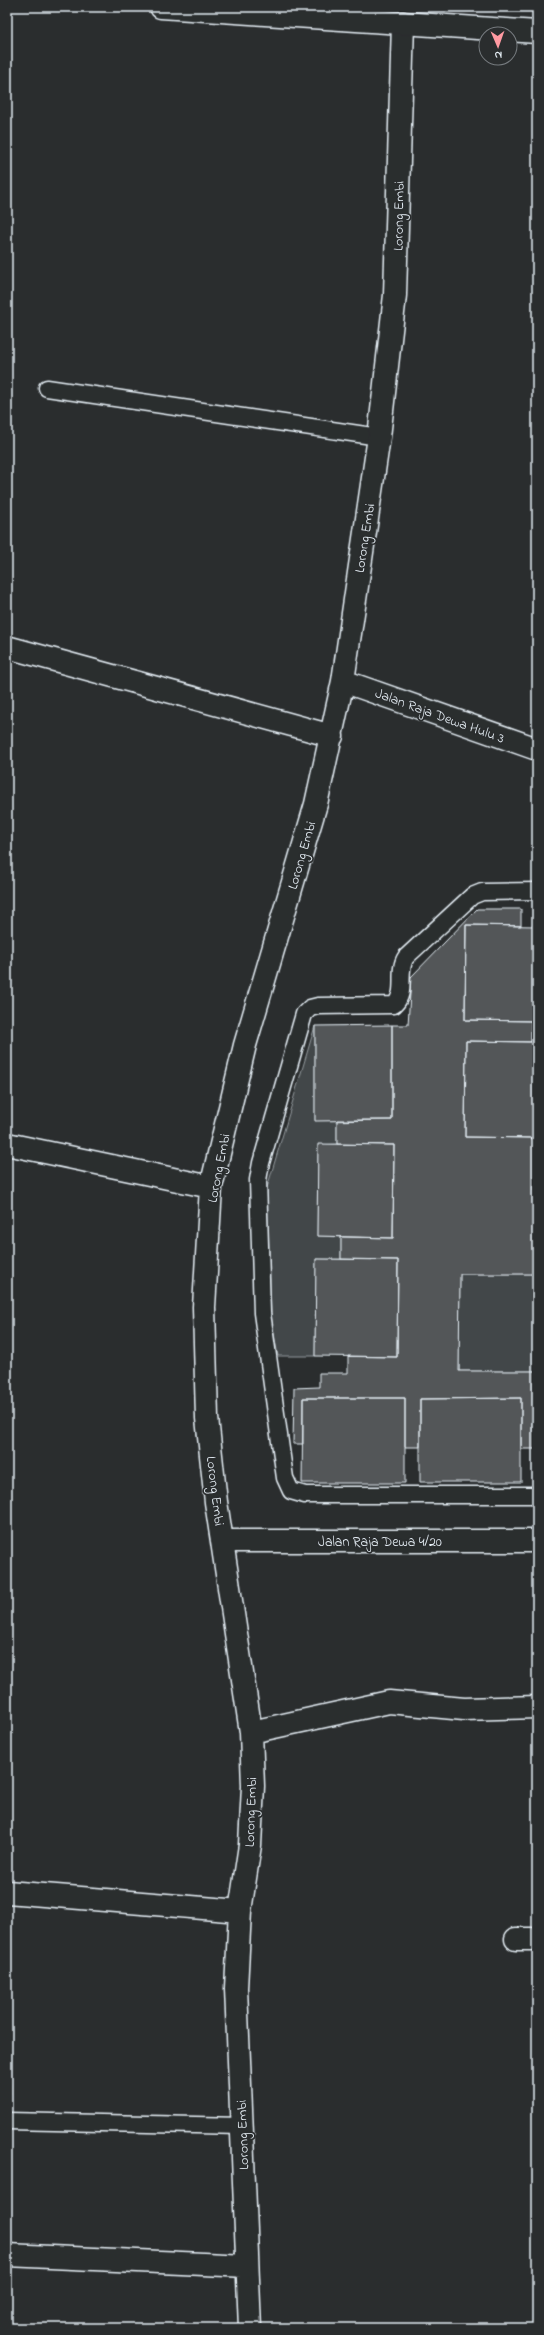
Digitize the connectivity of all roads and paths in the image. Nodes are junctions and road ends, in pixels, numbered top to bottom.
1 (161, 7) edge
2 (403, 23) junction
3 (537, 32) edge
4 (47, 388) dead end
5 (379, 437) junction
6 (7, 647) edge
7 (343, 681) junction
8 (332, 736) junction
9 (537, 750) edge
10 (537, 891) edge
11 (7, 1144) edge
12 (211, 1187) junction
13 (537, 1495) edge
14 (222, 1541) junction
15 (537, 1541) edge
16 (537, 1707) edge
17 (251, 1732) junction
18 (7, 1892) edge
19 (240, 1911) junction
20 (516, 1939) dead end
21 (537, 1939) edge
22 (7, 2121) edge
23 (242, 2126) junction
24 (7, 2255) edge
25 (247, 2266) junction
26 (250, 2328) edge

1 - 2 street
2 - 3 street
2 - 5 street, Lorong Embi
4 - 5 lane
5 - 7 street, Lorong Embi
6 - 8 street
7 - 8 street, Lorong Embi
7 - 9 street, Jalan Raja Dewa Hulu 3
8 - 12 street, Lorong Embi
10 - 13 lane
11 - 12 street
12 - 14 street, Lorong Embi
14 - 15 street, Jalan Raja Dewa 4/20
14 - 17 street, Lorong Embi
16 - 17 street
17 - 19 street, Lorong Embi
18 - 19 street
19 - 23 street, Lorong Embi
20 - 21 street
22 - 23 lane
23 - 25 street, Lorong Embi
24 - 25 street
25 - 26 street, Lorong Embi

